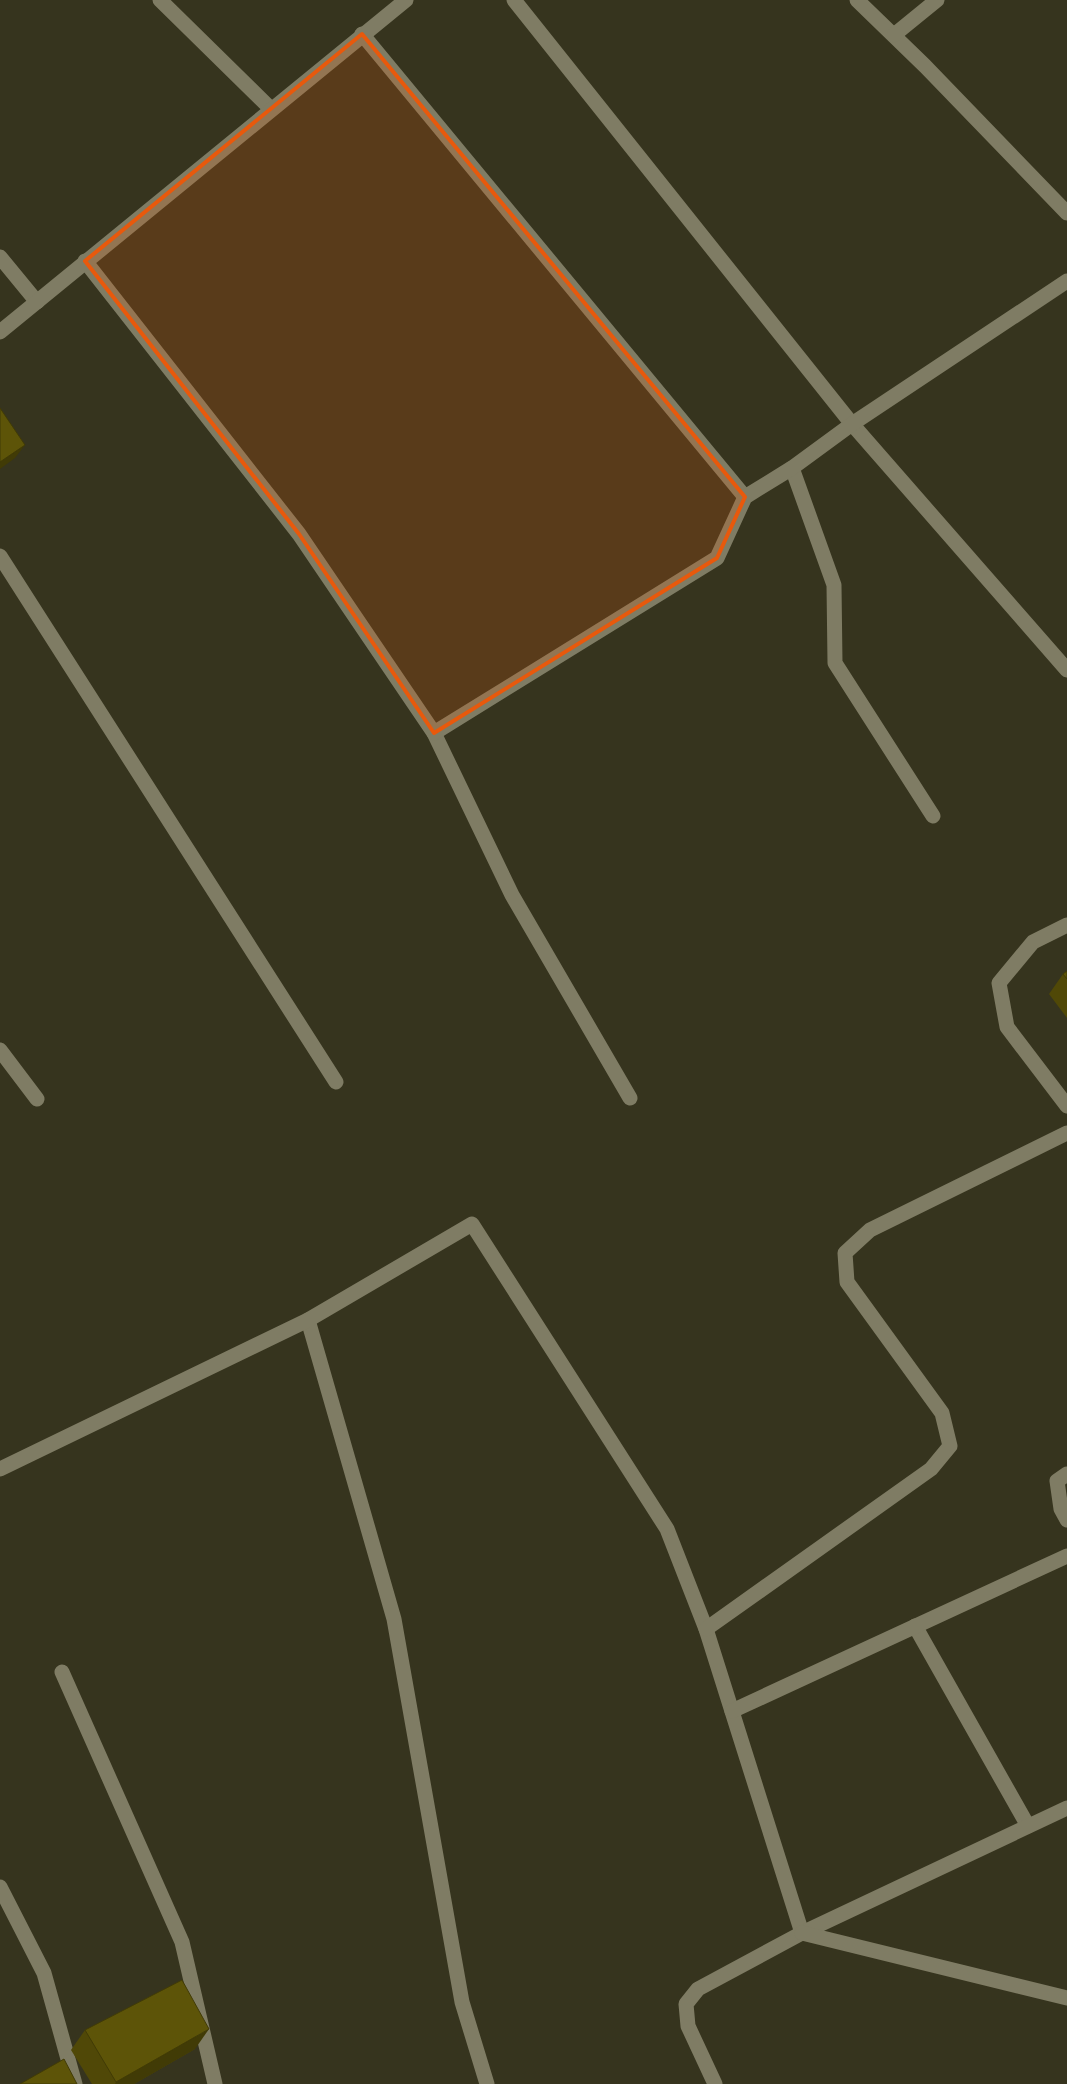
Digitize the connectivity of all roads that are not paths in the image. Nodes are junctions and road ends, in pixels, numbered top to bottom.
1 (160, 0) edge
2 (406, 0) edge
3 (514, 0) edge
4 (857, 0) edge
5 (937, 0) edge
6 (362, 34) junction
7 (894, 35) junction
8 (271, 109) junction
9 (1067, 213) edge
10 (0, 257) edge
11 (85, 261) junction
12 (1067, 281) edge
13 (37, 302) junction
14 (0, 332) edge
15 (852, 424) junction
16 (792, 468) junction
17 (745, 497) junction
18 (0, 556) edge
19 (1067, 670) edge
20 (434, 733) junction
21 (932, 816) dead end
22 (1067, 925) edge
23 (0, 1050) edge
24 (336, 1082) dead end
25 (630, 1098) dead end
26 (37, 1099) dead end
27 (1067, 1106) edge
28 (1067, 1133) edge
29 (308, 1320) junction
30 (0, 1469) edge
31 (1067, 1474) edge
32 (1067, 1520) edge
33 (1067, 1556) edge
34 (916, 1626) junction
35 (706, 1628) junction
36 (62, 1672) dead end
37 (732, 1711) junction
38 (1067, 1808) edge
39 (1028, 1826) junction
40 (0, 1887) edge
41 (802, 1933) junction
42 (1067, 1998) edge
43 (75, 2084) edge
44 (216, 2084) edge
45 (487, 2084) edge
46 (715, 2084) edge

1 - 8 street
2 - 6 street
3 - 15 street
4 - 7 street
5 - 7 street
6 - 8 street
6 - 17 street
7 - 9 street
8 - 11 street
10 - 13 street
11 - 13 street
11 - 20 street
12 - 15 street
13 - 14 street
15 - 16 street
15 - 19 street
16 - 17 street
16 - 21 street
17 - 20 street
18 - 24 street
20 - 25 street
22 - 27 street
23 - 26 street
28 - 35 street
29 - 30 street
29 - 35 street
29 - 45 street
31 - 32 street
33 - 34 street
34 - 37 street
34 - 39 street
35 - 37 street
36 - 44 street
37 - 41 street
38 - 39 street
39 - 41 street
40 - 43 street
41 - 42 street
41 - 46 street

